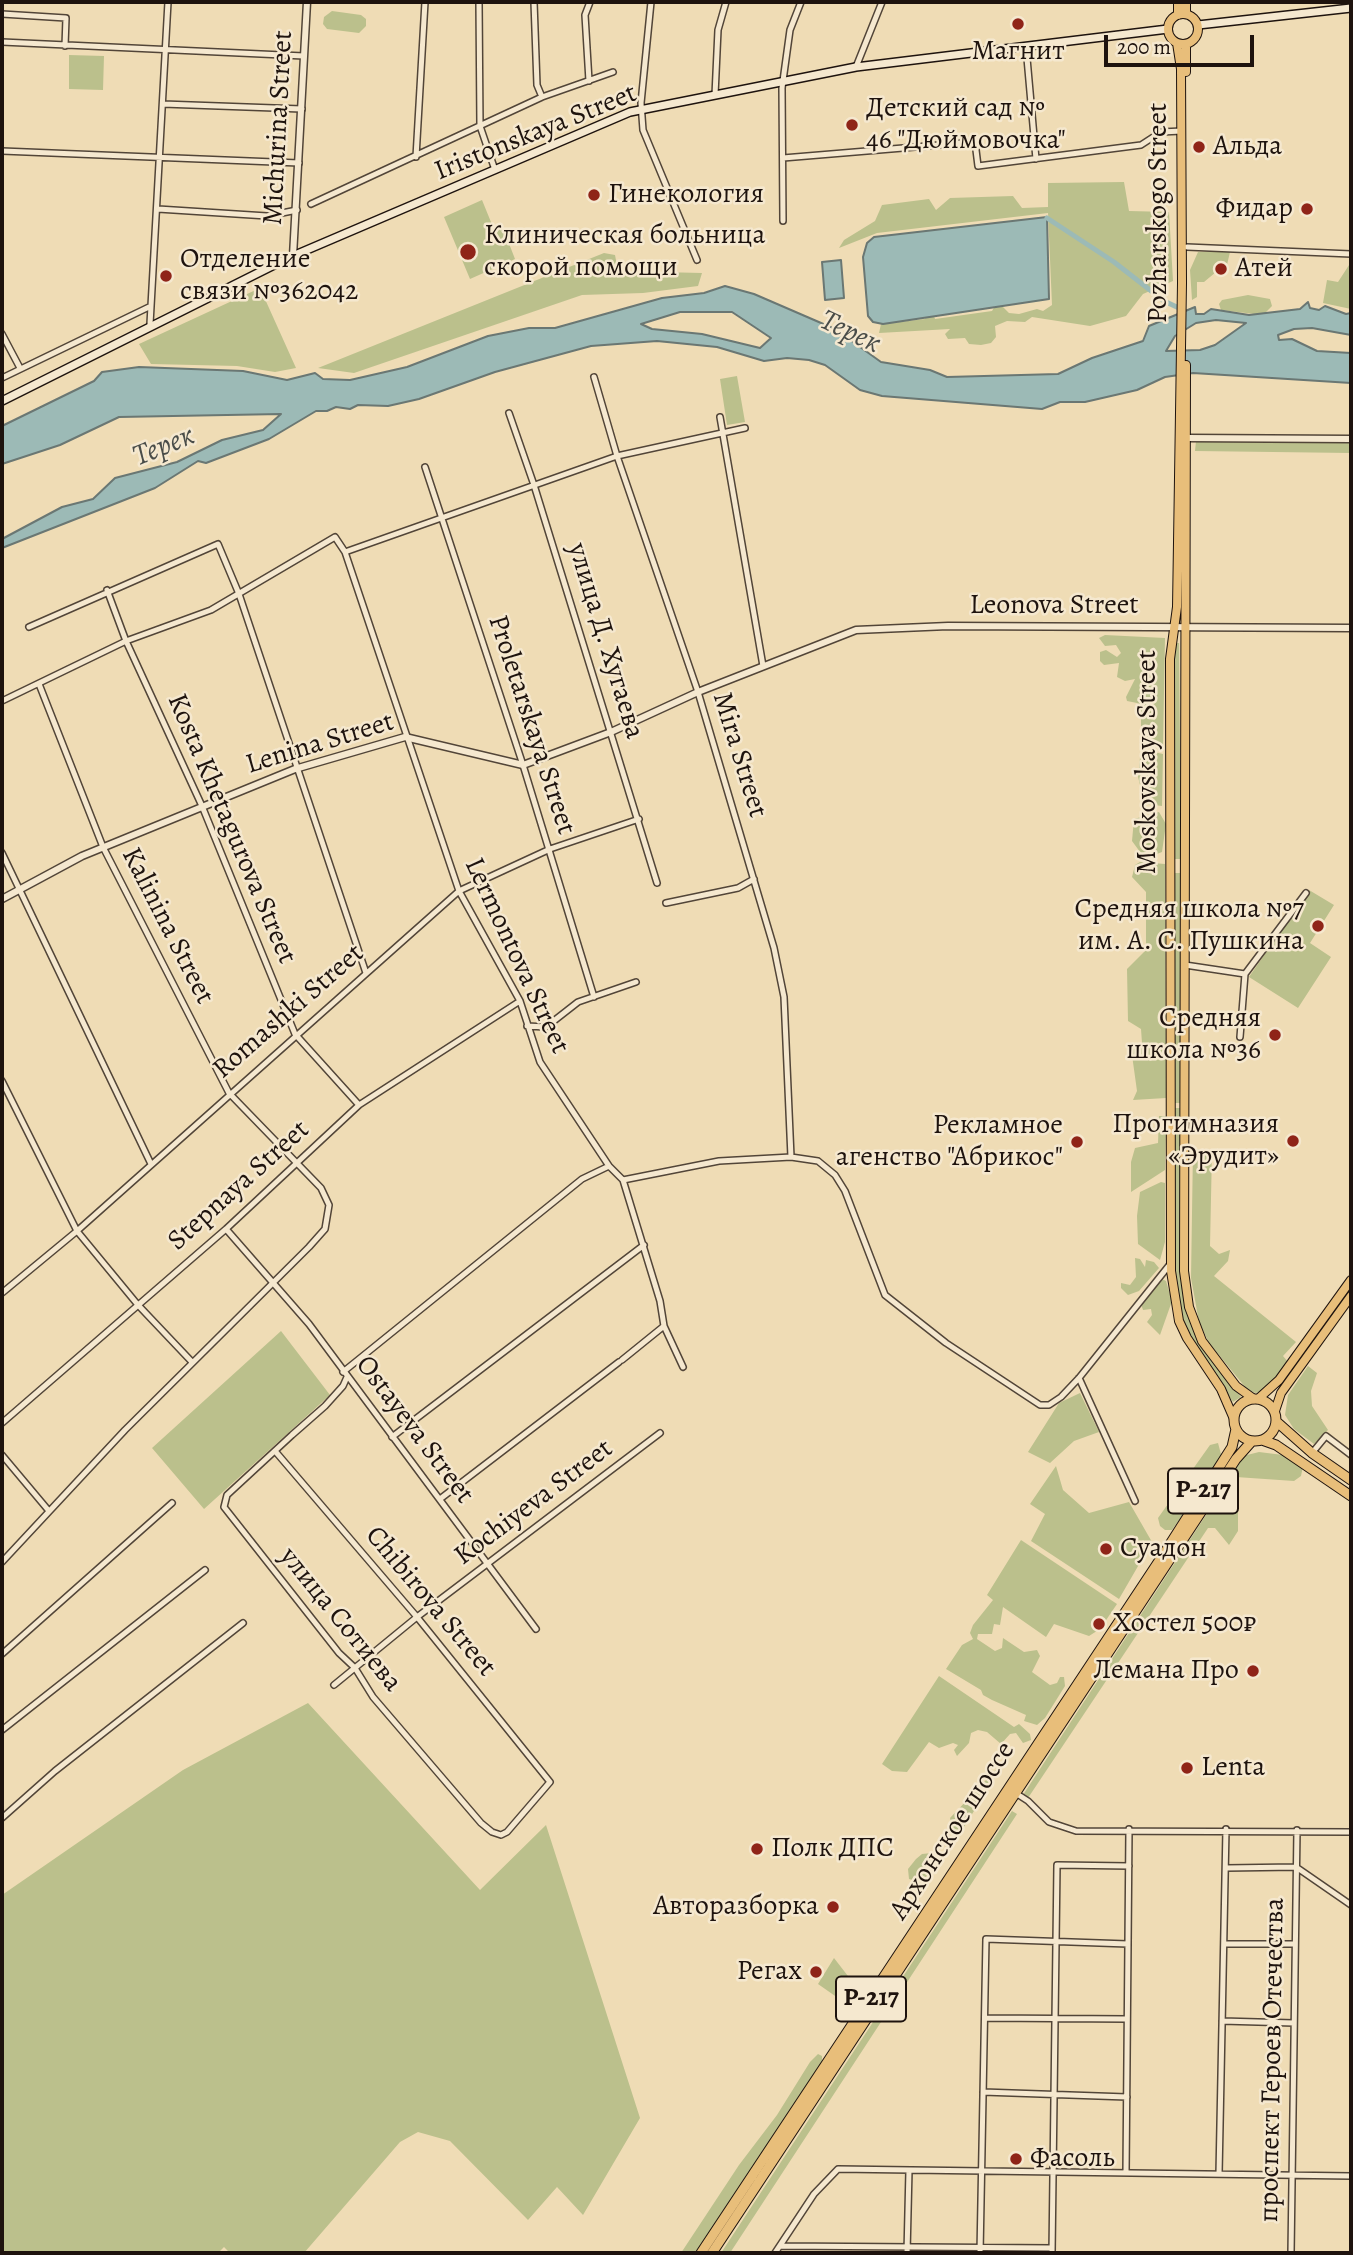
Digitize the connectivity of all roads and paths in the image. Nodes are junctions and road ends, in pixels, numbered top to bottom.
1 (169, 2) edge
2 (307, 2) edge
3 (425, 2) edge
4 (479, 2) edge
5 (534, 2) edge
6 (590, 2) edge
7 (651, 2) edge
8 (726, 2) edge
9 (801, 2) edge
10 (882, 2) edge
11 (1178, 2) edge
12 (1186, 2) edge
13 (1351, 8) edge
14 (2, 14) edge
15 (1182, 14) junction
16 (1198, 25) junction
17 (1168, 29) junction
18 (2, 42) edge
19 (1182, 43) junction
20 (65, 46) junction
21 (1026, 47) junction
22 (167, 48) junction
23 (304, 56) junction
24 (856, 67) junction
25 (613, 72) dead end
26 (589, 81) junction
27 (783, 82) junction
28 (715, 96) junction
29 (542, 97) junction
30 (163, 104) junction
31 (302, 109) junction
32 (641, 110) junction
33 (480, 126) junction
34 (1182, 131) junction
35 (2, 150) edge
36 (160, 156) junction
37 (416, 157) junction
38 (783, 158) junction
39 (1035, 159) junction
40 (299, 163) junction
41 (495, 170) junction
42 (311, 204) dead end
43 (158, 209) junction
44 (297, 210) junction
45 (783, 221) dead end
46 (1187, 247) junction
47 (1351, 254) edge
48 (293, 256) junction
49 (697, 260) dead end
50 (1184, 283) junction
51 (149, 307) junction
52 (150, 324) junction
53 (2, 334) edge
54 (20, 368) junction
55 (594, 377) dead end
56 (2, 378) edge
57 (1184, 383) junction
58 (2, 401) edge
59 (509, 413) dead end
60 (720, 417) dead end
61 (745, 428) dead end
62 (722, 432) junction
63 (1187, 438) junction
64 (1351, 439) edge
65 (617, 456) junction
66 (425, 467) dead end
67 (534, 485) junction
68 (441, 516) junction
69 (345, 551) junction
70 (107, 590) junction
71 (239, 594) junction
72 (29, 626) dead end
73 (1186, 626) junction
74 (1173, 627) junction
75 (1351, 628) edge
76 (126, 641) junction
77 (762, 666) junction
78 (39, 684) junction
79 (698, 692) junction
80 (2, 701) edge
81 (611, 732) junction
82 (405, 737) junction
83 (523, 765) junction
84 (295, 769) junction
85 (202, 806) junction
86 (639, 819) junction
87 (103, 847) junction
88 (550, 849) junction
89 (2, 853) edge
90 (754, 879) junction
91 (657, 883) dead end
92 (17, 890) junction
93 (459, 891) junction
94 (1306, 893) dead end
95 (2, 899) edge
96 (666, 904) dead end
97 (1185, 965) junction
98 (366, 972) junction
99 (1245, 974) junction
100 (636, 982) dead end
101 (594, 997) junction
102 (520, 1001) junction
103 (527, 1026) junction
104 (295, 1034) junction
105 (1240, 1037) dead end
106 (2, 1081) edge
107 (229, 1093) junction
108 (359, 1105) junction
109 (791, 1157) junction
110 (297, 1163) junction
111 (151, 1164) junction
112 (609, 1166) junction
113 (623, 1180) junction
114 (226, 1228) junction
115 (77, 1231) junction
116 (644, 1245) junction
117 (1171, 1263) junction
118 (1351, 1280) edge
119 (274, 1282) junction
120 (2, 1293) edge
121 (1351, 1296) edge
122 (138, 1305) junction
123 (664, 1326) junction
124 (192, 1362) junction
125 (683, 1367) dead end
126 (345, 1374) junction
127 (1079, 1378) junction
128 (1256, 1399) junction
129 (1275, 1411) junction
130 (1277, 1422) junction
131 (2, 1423) edge
132 (1235, 1424) junction
133 (660, 1433) dead end
134 (392, 1437) junction
135 (1257, 1441) junction
136 (275, 1451) junction
137 (1312, 1453) junction
138 (2, 1455) edge
139 (1351, 1455) edge
140 (1351, 1480) edge
141 (1351, 1496) edge
142 (440, 1499) junction
143 (1135, 1500) dead end
144 (172, 1503) dead end
145 (49, 1511) junction
146 (2, 1562) edge
147 (488, 1565) junction
148 (205, 1570) dead end
149 (417, 1617) junction
150 (243, 1623) dead end
151 (536, 1629) dead end
152 (2, 1654) edge
153 (355, 1668) junction
154 (334, 1685) dead end
155 (2, 1730) edge
156 (550, 1782) joint
157 (1012, 1791) junction
158 (2, 1818) edge
159 (1129, 1829) junction
160 (1226, 1829) junction
161 (1297, 1830) junction
162 (1351, 1832) edge
163 (1129, 1866) junction
164 (1296, 1867) junction
165 (1226, 1868) junction
166 (1351, 1905) edge
167 (1055, 1941) junction
168 (1128, 1944) junction
169 (1224, 1944) junction
170 (1295, 1944) junction
171 (985, 2018) junction
172 (1055, 2018) junction
173 (1127, 2019) junction
174 (1222, 2021) junction
175 (1294, 2023) junction
176 (982, 2092) junction
177 (1054, 2095) junction
178 (1127, 2097) junction
179 (909, 2170) junction
180 (981, 2170) junction
181 (1053, 2171) junction
182 (1126, 2173) junction
183 (1219, 2174) junction
184 (1293, 2175) junction
185 (1351, 2176) edge
186 (780, 2246) junction
187 (907, 2250) edge
188 (980, 2251) edge
189 (1052, 2251) edge
190 (701, 2253) edge
191 (712, 2253) edge
192 (775, 2253) edge
193 (1291, 2253) edge

1 - 22 street
2 - 23 street, Michurina Street
3 - 37 street
4 - 33 street
5 - 29 street
6 - 26 street
7 - 32 street
8 - 28 street
9 - 27 street
10 - 24 street
11 - 15 main road
12 - 15 main road
13 - 16 main road
14 - 20 street
15 - 16 main road
15 - 17 main road
16 - 19 main road
17 - 19 main road
17 - 21 main road, Iristonskaya Street
18 - 20 street
19 - 34 main road, Pozharskogo Street
19 - 46 main road, Pozharskogo Street
20 - 22 street
21 - 24 main road, Iristonskaya Street
21 - 39 street
22 - 23 street
22 - 30 street
23 - 31 street, Michurina Street
24 - 27 main road, Iristonskaya Street
25 - 26 street, Iristonskaya Street
26 - 29 street, Iristonskaya Street
27 - 28 main road, Iristonskaya Street
27 - 38 street
28 - 32 main road, Iristonskaya Street
29 - 33 street, Iristonskaya Street
30 - 31 street
30 - 36 street
31 - 40 street, Michurina Street
32 - 41 main road, Iristonskaya Street
32 - 49 street
33 - 37 street, Iristonskaya Street
33 - 41 street
34 - 39 street
34 - 50 main road, Pozharskogo Street
35 - 36 street
36 - 40 street
36 - 43 street
37 - 42 street, Iristonskaya Street
38 - 39 street
38 - 45 street
40 - 44 street, Michurina Street
41 - 48 main road, Iristonskaya Street
43 - 44 street
43 - 51 street
44 - 48 street, Michurina Street
46 - 47 street
46 - 50 main road, Pozharskogo Street
48 - 52 main road, Iristonskaya Street
50 - 57 main road, Pozharskogo Street
51 - 52 street
51 - 54 street
52 - 58 main road, Iristonskaya Street
53 - 54 street
54 - 56 street
55 - 65 street, Mira Street
57 - 63 main road, Moskovskaya Street
57 - 74 main road, Moskovskaya Street
59 - 67 street, улица Д. Хугаева
60 - 62 street
61 - 62 street
62 - 65 street
62 - 77 street
63 - 64 street
63 - 73 main road, Moskovskaya Street
65 - 67 street
65 - 79 street, Mira Street
66 - 68 street, Proletarskaya Street
67 - 68 street
67 - 81 street, улица Д. Хугаева
68 - 69 street
68 - 83 street, Proletarskaya Street
69 - 71 street
69 - 82 street, Lermontova Street
70 - 71 street
70 - 72 street
70 - 76 street, Kosta Khetagurova Street
71 - 76 street
71 - 84 street
73 - 74 street, Leonova Street
73 - 75 street, Leonova Street
73 - 97 main road, Moskovskaya Street
74 - 77 street, Leonova Street
74 - 117 main road, Moskovskaya Street
76 - 78 street
76 - 85 street, Kosta Khetagurova Street
77 - 79 street, Leonova Street
78 - 80 street
78 - 87 street, Kalinina Street
79 - 81 street
79 - 90 street, Mira Street
81 - 83 street
81 - 86 street, улица Д. Хугаева
82 - 83 street, Lenina Street
82 - 84 street, Lenina Street
82 - 93 street, Lermontova Street
83 - 88 street, Proletarskaya Street
84 - 85 street, Lenina Street
84 - 98 street
85 - 87 street, Lenina Street
85 - 104 street, Kosta Khetagurova Street
86 - 88 street, Romashki Street
86 - 91 street, улица Д. Хугаева
87 - 92 street, Lenina Street
87 - 107 street, Kalinina Street
88 - 93 street, Romashki Street
88 - 101 street, Proletarskaya Street
89 - 92 street
90 - 96 street
90 - 109 street, Mira Street
92 - 95 street, Lenina Street
92 - 111 street
93 - 98 street, Romashki Street
93 - 102 street, Lermontova Street
94 - 99 street
97 - 99 street
97 - 128 main road, Moskovskaya Street
98 - 104 street, Romashki Street
99 - 105 street
100 - 101 street
101 - 103 street
102 - 103 street, Lermontova Street
102 - 108 street, Stepnaya Street
103 - 112 street, Lermontova Street
104 - 107 street, Romashki Street
104 - 108 street, Kosta Khetagurova Street
106 - 115 street
107 - 110 street, Kalinina Street
107 - 111 street, Romashki Street
108 - 110 street, Stepnaya Street
109 - 113 street
109 - 127 street
110 - 114 street, Stepnaya Street
110 - 119 street
111 - 115 street, Romashki Street
112 - 113 street, Lermontova Street
112 - 126 street, улица Сотиева
113 - 116 street
114 - 119 street, Ostayeva Street
114 - 122 street, Stepnaya Street
115 - 120 street, Romashki Street
115 - 122 street
116 - 123 street
116 - 134 street
117 - 127 street
117 - 132 main road, Moskovskaya Street
118 - 128 main road
119 - 124 street
119 - 126 street, Ostayeva Street
121 - 129 main road
122 - 124 street
122 - 131 street, Stepnaya Street
123 - 125 street
123 - 142 street
124 - 145 street
126 - 134 street, Ostayeva Street
126 - 136 street, улица Сотиева
127 - 143 street
128 - 129 highway
128 - 132 highway
129 - 130 highway
130 - 135 highway
130 - 137 highway
132 - 135 highway
132 - 157 highway, Архонское шоссе / Р-217
133 - 147 street, Kochiyeva Street
134 - 142 street, Ostayeva Street
135 - 141 highway
135 - 157 highway, Архонское шоссе / Р-217
136 - 149 street, Chibirova Street
136 - 153 street, улица Сотиева
137 - 139 street
137 - 140 highway
138 - 145 street
142 - 147 street, Ostayeva Street
144 - 152 street
145 - 146 street
147 - 149 street, Kochiyeva Street
147 - 151 street, Ostayeva Street
148 - 155 street
149 - 153 street, Kochiyeva Street
149 - 156 street, Chibirova Street
150 - 158 street
153 - 154 street, Kochiyeva Street
153 - 156 street, улица Сотиева
157 - 159 street
157 - 190 highway, Архонское шоссе / Р-217
157 - 191 highway, Архонское шоссе / Р-217
159 - 160 street
159 - 163 street
160 - 161 street
160 - 165 street
161 - 162 street
161 - 164 street, проспект Героев Отечества
163 - 167 street
163 - 168 street
164 - 165 street
164 - 166 street
164 - 170 street, проспект Героев Отечества
165 - 169 street
167 - 168 street
167 - 171 street
167 - 172 street
168 - 173 street
169 - 170 street
169 - 174 street
170 - 175 street, проспект Героев Отечества
171 - 172 street
171 - 176 street
172 - 173 street
172 - 177 street
173 - 178 street
174 - 175 street
174 - 183 street
175 - 184 street, проспект Героев Отечества
176 - 177 street
176 - 180 street
177 - 178 street
177 - 181 street
178 - 182 street
179 - 180 street
179 - 186 street
179 - 187 street
180 - 181 street
180 - 188 street
181 - 182 street
181 - 189 street
182 - 183 street
183 - 184 street
184 - 185 street
184 - 193 street, проспект Героев Отечества
186 - 187 street
186 - 192 street
187 - 188 street
188 - 189 street

